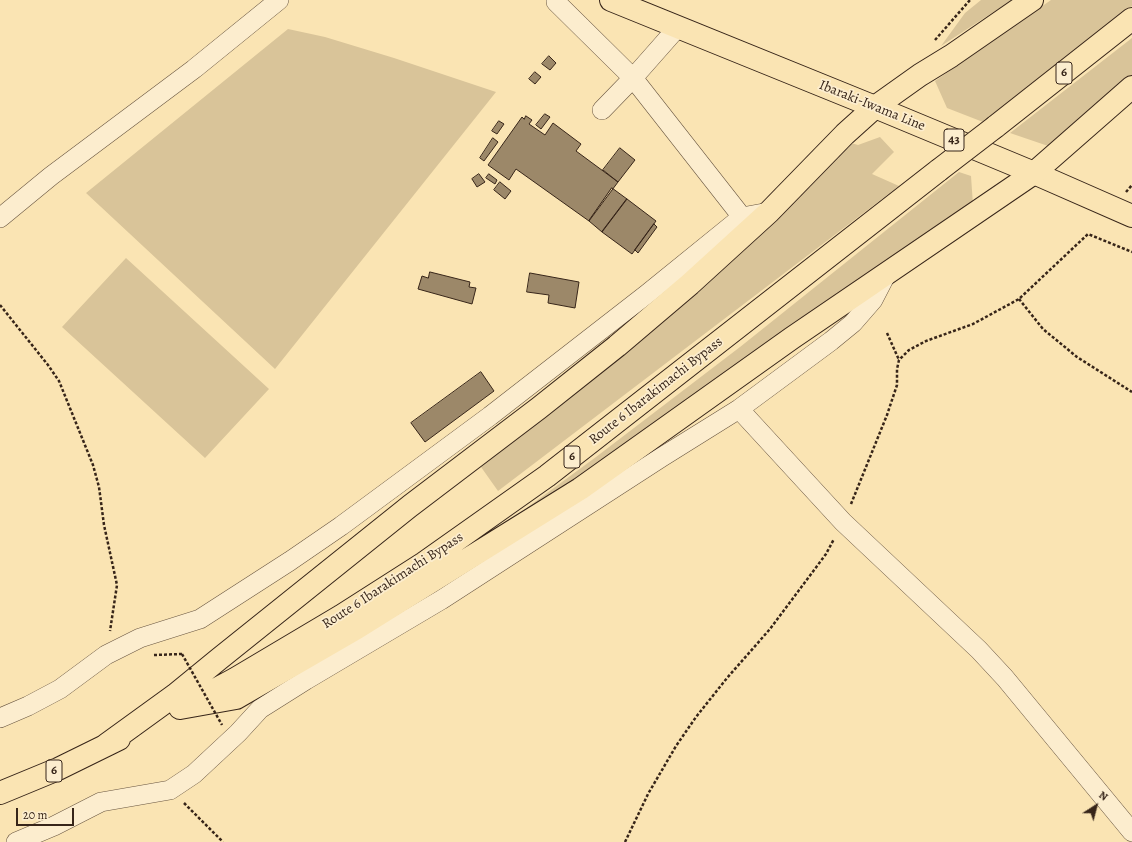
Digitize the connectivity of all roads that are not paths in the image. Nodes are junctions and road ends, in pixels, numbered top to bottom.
1 (279, 0) edge
2 (556, 0) edge
3 (611, 0) edge
4 (1032, 0) edge
5 (1132, 19) edge
6 (678, 27) junction
7 (633, 78) junction
8 (1132, 87) edge
9 (875, 107) junction
10 (602, 110) dead end
11 (1034, 173) junction
12 (769, 212) junction
13 (1132, 216) edge
14 (742, 217) junction
15 (0, 218) edge
16 (887, 273) junction
17 (739, 409) junction
18 (180, 708) junction
19 (0, 718) edge
20 (106, 745) junction
21 (0, 793) edge
22 (1132, 832) edge
23 (16, 842) edge

1 - 15 street
2 - 7 street
3 - 6 main road, Ibaraki-Iwama Line / 43
4 - 9 main road
5 - 18 main road, Route 6 Ibarakimachi Bypass / 6, bridge
6 - 7 street
6 - 9 main road, Ibaraki-Iwama Line / 43
7 - 10 street
7 - 14 street
8 - 11 main road
9 - 11 main road, Ibaraki-Iwama Line / 43
9 - 12 main road
11 - 13 main road, Ibaraki-Iwama Line / 43
11 - 16 main road
12 - 14 street
12 - 20 main road
14 - 19 street
16 - 17 street
16 - 18 main road
17 - 22 street
17 - 23 street
18 - 20 main road, Route 6 Ibarakimachi Bypass / 6
20 - 21 main road, Route 6 Ibarakimachi Bypass / 6

